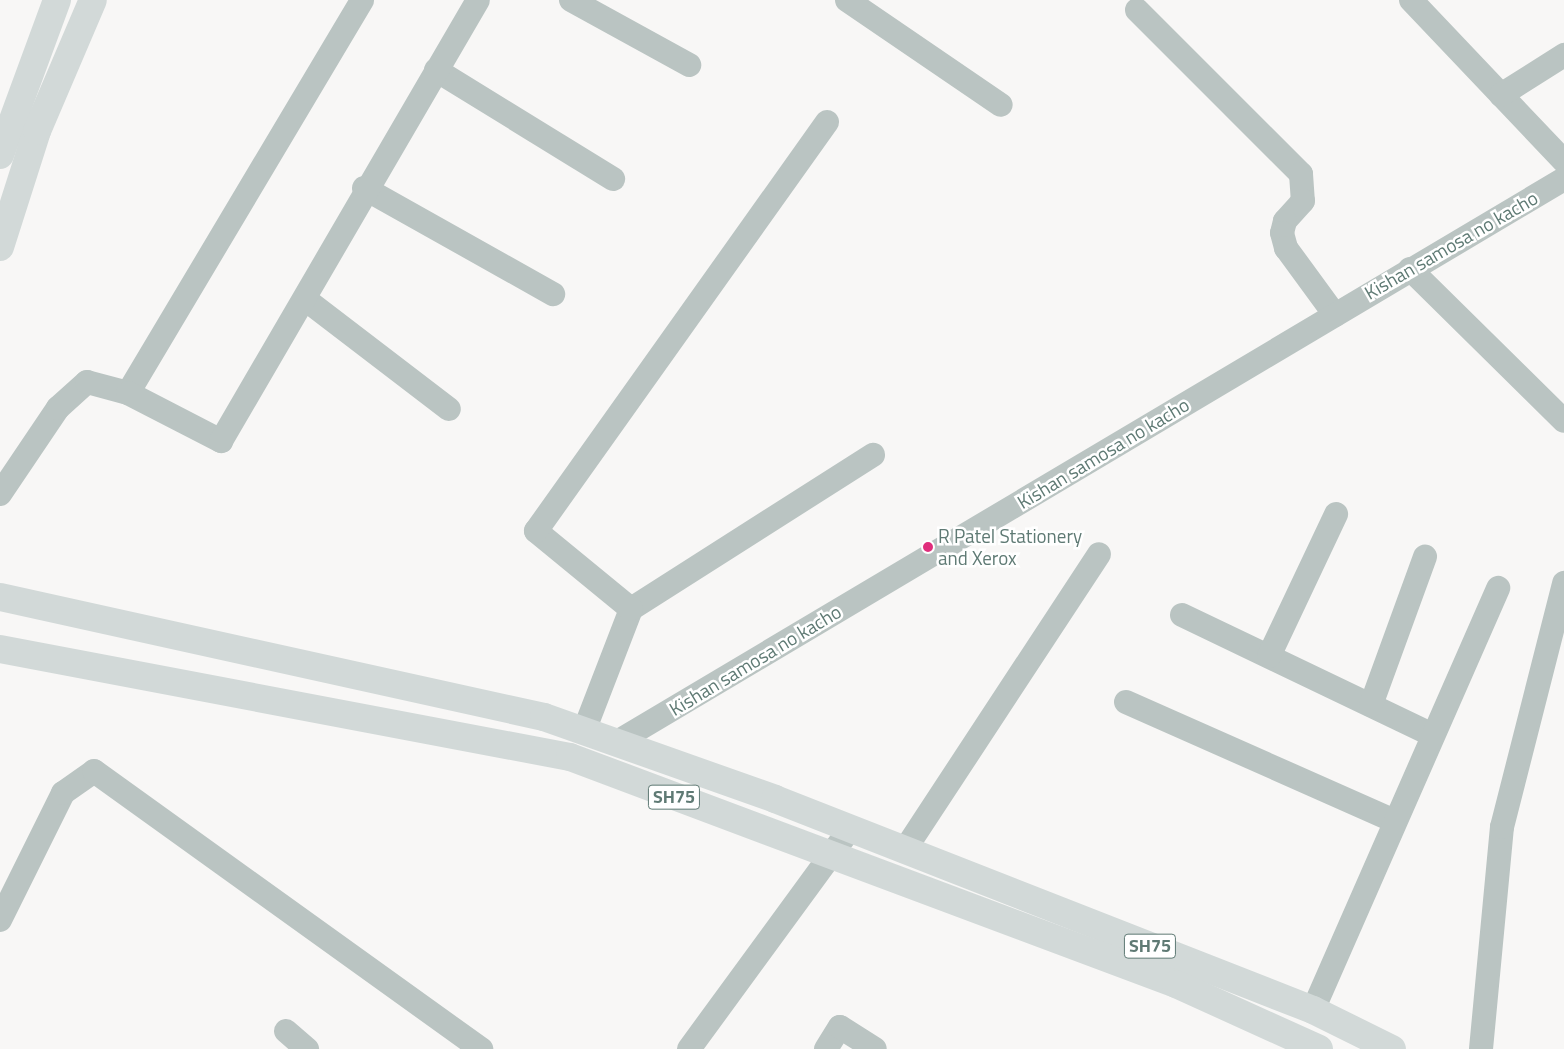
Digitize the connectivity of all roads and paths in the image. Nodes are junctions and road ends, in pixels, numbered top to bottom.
1 (57, 0) edge
2 (93, 0) edge
3 (362, 0) edge
4 (478, 0) edge
5 (571, 0) edge
6 (847, 0) edge
7 (1411, 0) edge
8 (1137, 10) dead end
9 (1564, 55) edge
10 (689, 65) dead end
11 (436, 70) junction
12 (1501, 95) junction
13 (1001, 106) dead end
14 (826, 122) dead end
15 (0, 155) edge
16 (1564, 161) edge
17 (613, 179) dead end
18 (1564, 180) edge
19 (364, 188) junction
20 (0, 247) edge
21 (1410, 269) junction
22 (553, 294) dead end
23 (305, 299) junction
24 (1335, 315) junction
25 (128, 393) junction
26 (449, 409) dead end
27 (1564, 421) edge
28 (873, 455) dead end
29 (0, 494) edge
30 (1336, 514) dead end
31 (1099, 554) dead end
32 (1426, 557) dead end
33 (1564, 584) edge
34 (1498, 588) dead end
35 (0, 597) edge
36 (631, 609) junction
37 (1182, 614) dead end
38 (0, 649) edge
39 (1269, 656) junction
40 (1126, 702) dead end
41 (1371, 705) junction
42 (584, 731) junction
43 (1432, 735) junction
44 (617, 742) junction
45 (1394, 821) junction
46 (850, 829) junction
47 (904, 851) junction
48 (831, 854) junction
49 (0, 920) edge
50 (1313, 1010) junction
51 (286, 1031) dead end
52 (307, 1049) edge
53 (481, 1049) edge
54 (689, 1049) edge
55 (826, 1049) edge
56 (875, 1049) edge
57 (1319, 1049) edge
58 (1392, 1049) edge
59 (1481, 1049) edge

1 - 15 main road
2 - 20 main road
3 - 25 street
4 - 11 street
5 - 10 street
6 - 13 street
7 - 12 street
8 - 24 street
9 - 12 street
11 - 17 street
11 - 19 street
12 - 16 street
14 - 36 street
18 - 21 street, Kishan samosa no kacho
19 - 22 street
19 - 23 street
21 - 24 street, Kishan samosa no kacho
21 - 27 street
23 - 25 street
23 - 26 street
24 - 44 street, Kishan samosa no kacho
25 - 29 street
28 - 36 street
30 - 39 street
31 - 47 street
32 - 41 street
33 - 59 street
34 - 43 street
35 - 42 main road, SH75
36 - 42 street
37 - 39 street
38 - 48 main road, SH75
39 - 41 street
40 - 45 street
41 - 43 street
42 - 44 main road, SH75
43 - 45 street
44 - 46 main road, SH75
45 - 50 street
46 - 47 main road, SH75
46 - 48 street
47 - 50 main road, SH75
48 - 54 street
48 - 57 main road, SH75
49 - 53 street
50 - 58 main road, SH75
51 - 52 street
55 - 56 street

